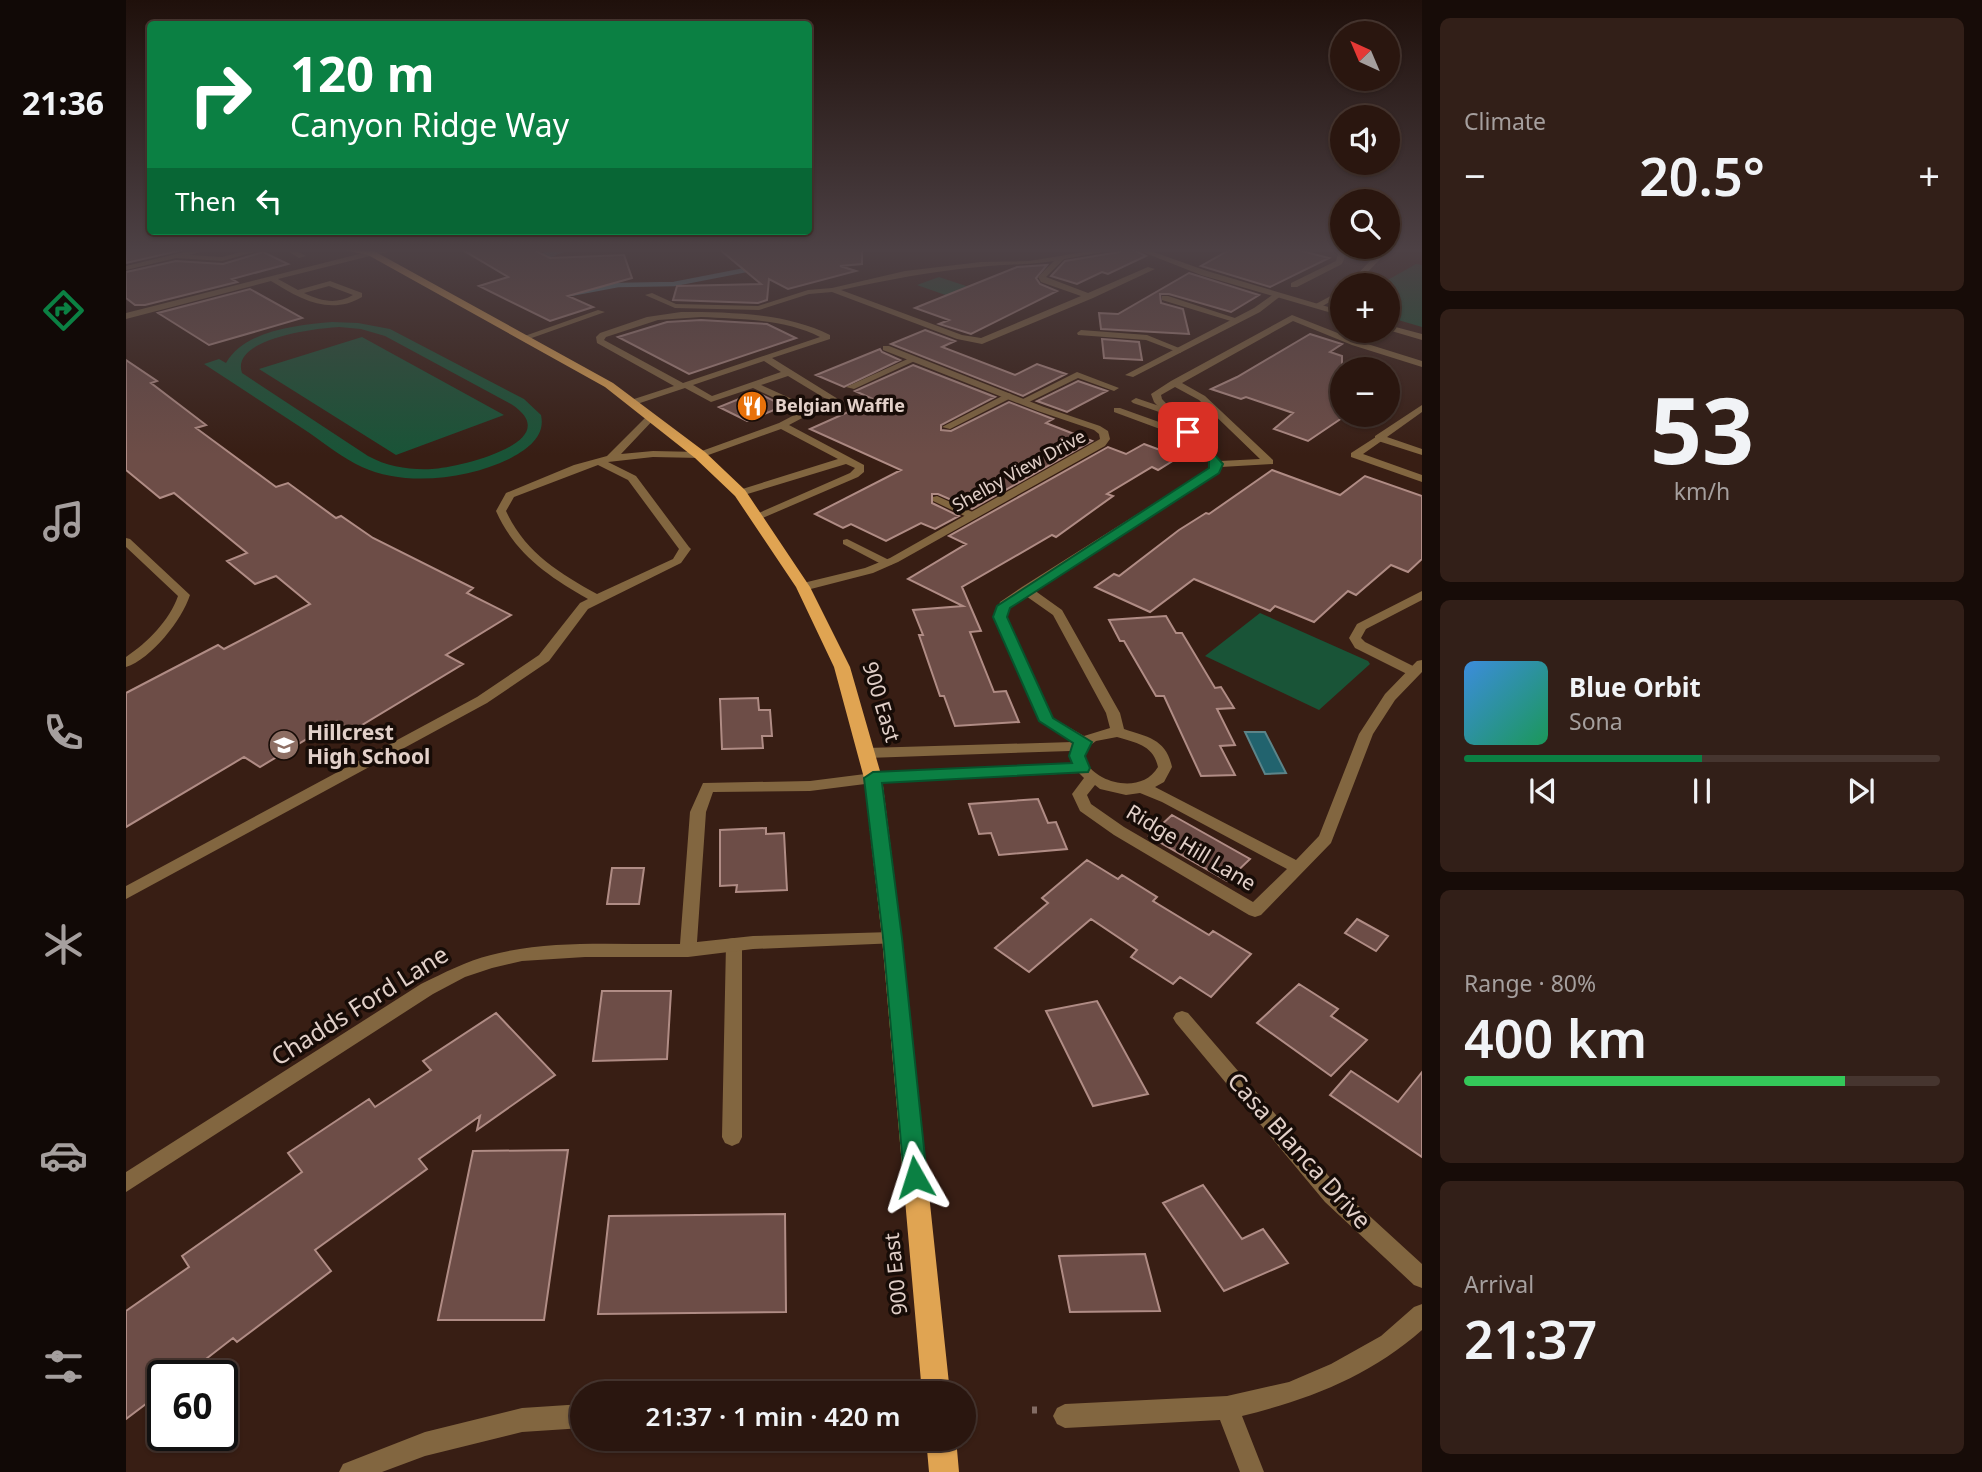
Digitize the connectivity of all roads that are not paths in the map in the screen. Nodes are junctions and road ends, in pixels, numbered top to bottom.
1 (488, 318) edge
2 (584, 318) edge
3 (664, 318) edge
4 (709, 318) edge
5 (907, 318) edge
6 (1038, 318) edge
7 (1229, 318) edge
8 (1241, 318) edge
9 (1237, 320) junction
10 (1400, 331) edge
11 (1081, 333) dead end
12 (1422, 337) edge
13 (523, 338) junction
14 (886, 348) dead end
15 (1180, 350) junction
16 (765, 358) junction
17 (915, 359) junction
18 (1422, 364) edge
19 (789, 372) junction
20 (1130, 375) dead end
21 (1174, 383) junction
22 (752, 384) junction
23 (684, 385) junction
24 (851, 387) dead end
25 (1114, 388) dead end
26 (1009, 396) junction
27 (1136, 401) dead end
28 (634, 402) junction
29 (1022, 402) junction
30 (1422, 408) edge
31 (1117, 410) dead end
32 (810, 411) junction
33 (1171, 415) junction
34 (651, 417) junction
35 (782, 425) junction
36 (947, 427) dead end
37 (1379, 438) junction
38 (1422, 452) edge
39 (700, 454) junction
40 (606, 460) junction
41 (847, 460) junction
42 (1217, 464) junction
43 (1422, 479) edge
44 (740, 493) junction
45 (937, 499) dead end
46 (973, 516) junction
47 (758, 517) junction
48 (126, 541) edge
49 (847, 542) dead end
50 (887, 563) junction
51 (803, 587) junction
52 (1026, 590) junction
53 (1422, 595) edge
54 (597, 598) junction
55 (126, 663) edge
56 (1417, 667) edge
57 (1118, 732) junction
58 (1082, 744) junction
59 (867, 752) junction
60 (1087, 773) junction
61 (873, 778) junction
62 (1143, 788) junction
63 (1297, 867) junction
64 (126, 893) edge
65 (892, 938) junction
66 (734, 944) junction
67 (688, 950) junction
68 (1182, 1018) dead end
69 (732, 1137) dead end
70 (126, 1183) edge
71 (1422, 1278) edge
72 (1422, 1315) edge
73 (935, 1381) edge
74 (1227, 1408) junction
75 (1054, 1413) road end
76 (570, 1417) edge
77 (942, 1451) edge
78 (351, 1472) edge
79 (944, 1472) edge
80 (1252, 1472) edge

1 - 13 main road, 900 East
2 - 13 street
3 - 23 street
4 - 16 street
5 - 6 street
7 - 9 street
8 - 9 street
9 - 15 street
10 - 12 street
11 - 15 street
13 - 28 main road, 900 East
14 - 17 street, Shelby View Drive
15 - 20 street
16 - 19 street
16 - 23 street
17 - 24 street
17 - 26 street, Shelby View Drive
18 - 21 street
19 - 22 street
19 - 32 street
21 - 33 street
21 - 42 street
22 - 23 street
22 - 32 street
23 - 28 street
25 - 29 street
26 - 29 street, Shelby View Drive
26 - 36 street
27 - 33 street
28 - 34 main road, 900 East
29 - 46 street, Shelby View Drive
30 - 37 street
31 - 33 street
32 - 35 street
33 - 42 street
34 - 39 main road, 900 East
34 - 40 street
35 - 39 street
35 - 41 street
37 - 38 street
37 - 43 street
39 - 40 street
39 - 44 main road, 900 East
40 - 54 street
40 - 54 street
41 - 44 street
41 - 47 street
42 - 52 street
44 - 47 main road, 900 East
45 - 46 street
46 - 50 street, Shelby View Drive
47 - 51 main road, 900 East
48 - 55 street
49 - 50 street
50 - 51 street, Shelby View Drive
51 - 59 main road, 900 East
52 - 57 street
52 - 58 street
53 - 56 street
54 - 64 street
56 - 63 street, Ridge Hill Lane
57 - 58 street
57 - 62 street
58 - 59 street
58 - 60 street
59 - 61 main road, 900 East
60 - 61 street
60 - 62 street
60 - 63 street, Ridge Hill Lane
61 - 65 main road, 900 East
61 - 67 street
62 - 63 street, Ridge Hill Lane
65 - 66 street, Chadds Ford Lane
65 - 73 main road, 900 East
66 - 67 street, Chadds Ford Lane
66 - 69 street
67 - 70 street, Chadds Ford Lane
68 - 71 street, Casa Blanca Drive
72 - 74 street
74 - 75 street
74 - 80 street
76 - 78 street
77 - 79 main road

